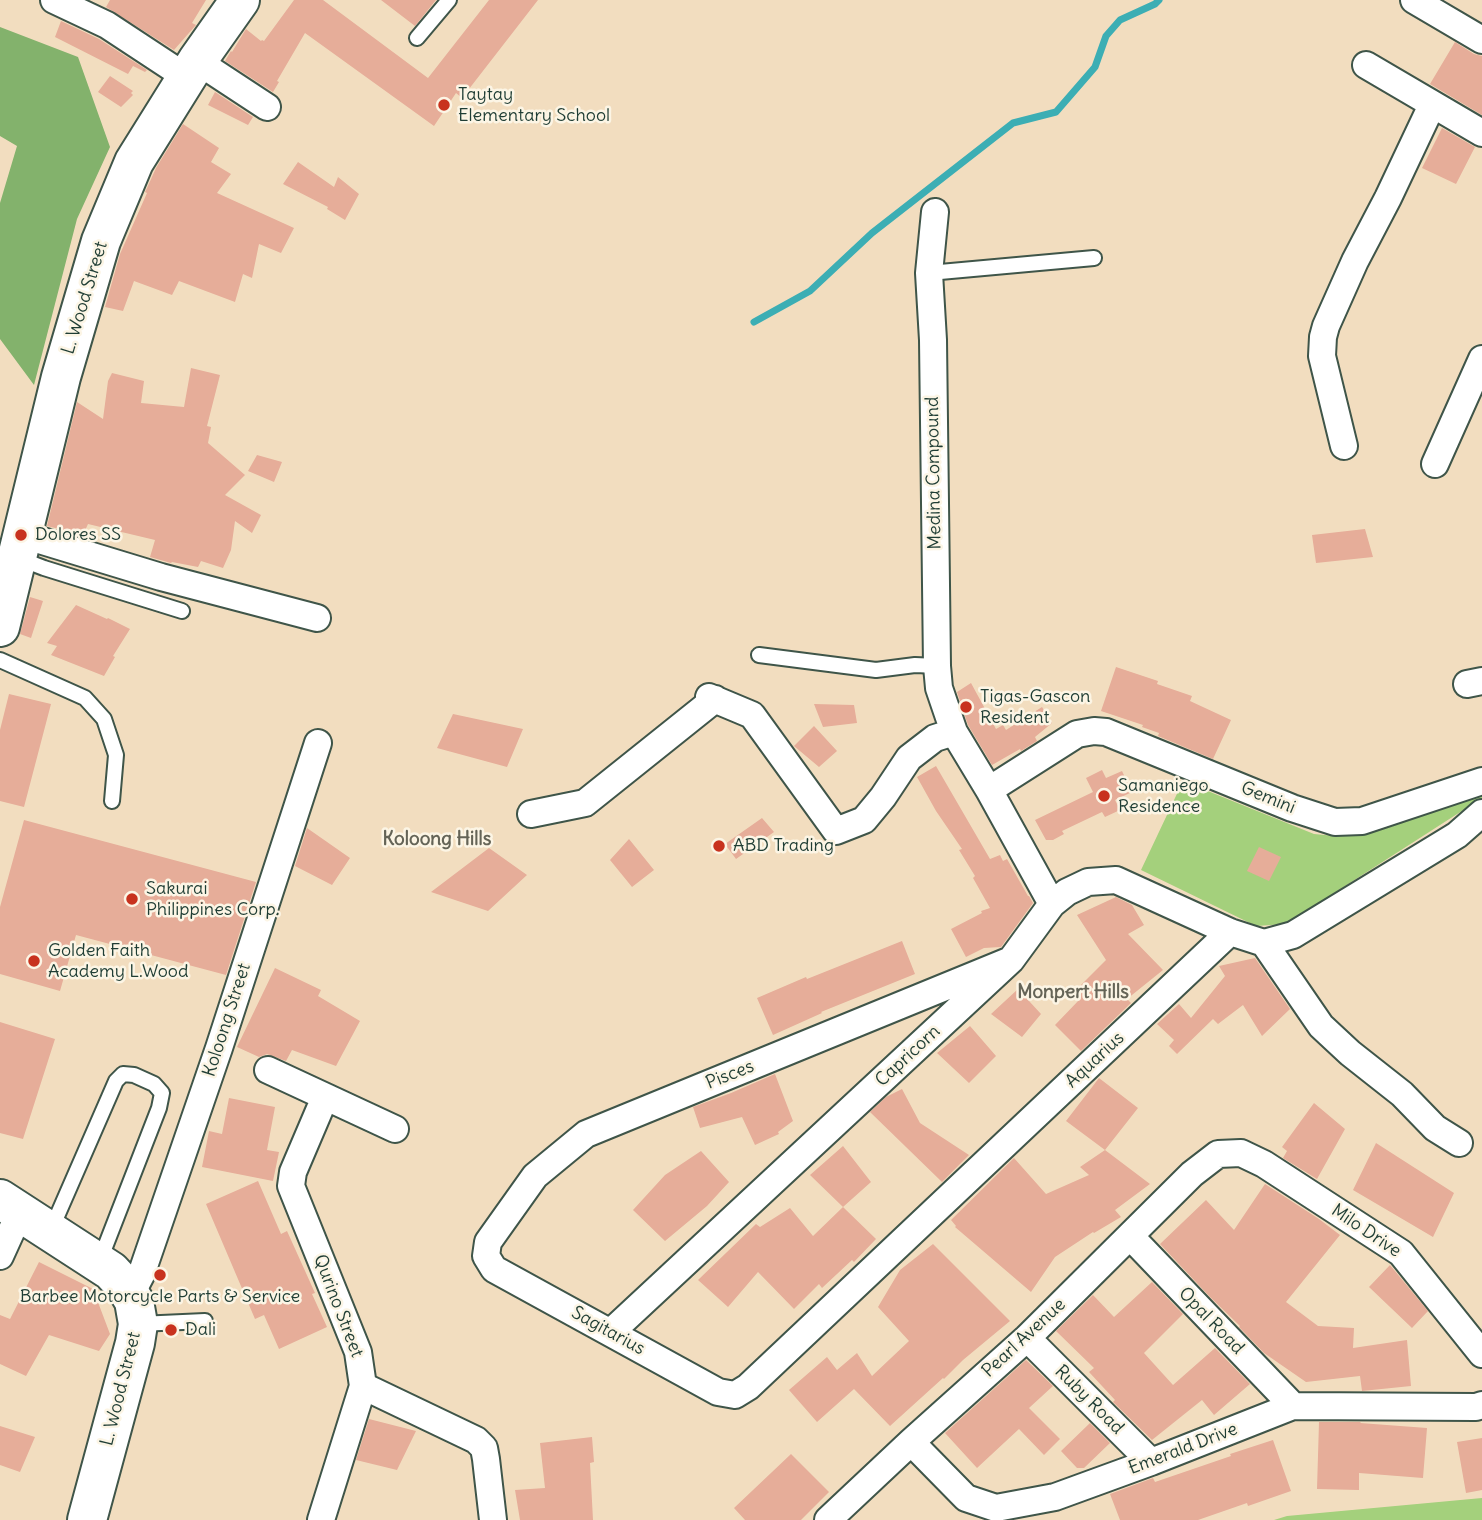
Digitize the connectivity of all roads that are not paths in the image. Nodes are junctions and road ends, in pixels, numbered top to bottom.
1 (54, 0) edge
2 (240, 0) edge
3 (449, 0) edge
4 (1414, 0) edge
5 (417, 38) dead end
6 (1482, 40) edge
7 (1366, 65) dead end
8 (187, 70) junction
9 (1432, 105) junction
10 (267, 107) dead end
11 (1482, 133) edge
12 (935, 212) dead end
13 (1094, 258) dead end
14 (929, 273) junction
15 (1482, 359) edge
16 (1344, 446) dead end
17 (1435, 464) dead end
18 (17, 543) junction
19 (182, 611) dead end
20 (317, 618) dead end
21 (0, 626) edge
22 (759, 655) dead end
23 (0, 660) edge
24 (937, 666) junction
25 (954, 732) junction
26 (318, 743) dead end
27 (1482, 781) edge
28 (989, 790) junction
29 (112, 801) dead end
30 (1482, 813) edge
31 (531, 814) dead end
32 (1052, 904) junction
33 (1230, 932) junction
34 (1264, 943) junction
35 (1011, 960) junction
36 (268, 1070) dead end
37 (325, 1097) junction
38 (395, 1129) dead end
39 (1459, 1143) dead end
40 (1218, 1154) joint
41 (24, 1214) edge
42 (1130, 1236) junction
43 (488, 1242) joint
44 (0, 1256) edge
45 (99, 1262) junction
46 (135, 1309) junction
47 (205, 1321) dead end
48 (611, 1332) junction
49 (1027, 1338) junction
50 (1482, 1354) edge
51 (363, 1386) junction
52 (748, 1387) joint
53 (1482, 1405) edge
54 (1293, 1406) junction
55 (911, 1442) junction
56 (1151, 1462) junction
57 (87, 1520) edge
58 (321, 1520) edge
59 (493, 1520) edge
60 (828, 1520) edge

1 - 8 street
2 - 8 main road, L. Wood Street
3 - 5 lane
4 - 6 street
7 - 9 street
8 - 10 street
8 - 18 main road, L. Wood Street
9 - 11 street
9 - 16 street
12 - 14 street, Medina Compound
13 - 14 lane
14 - 24 street, Medina Compound
15 - 17 street
18 - 19 lane
18 - 20 street
18 - 21 main road, L. Wood Street
22 - 24 lane
23 - 29 lane
24 - 25 street, Medina Compound
25 - 28 street
25 - 31 street
26 - 46 street, Koloong Street
27 - 28 street, Gemini
28 - 32 street
30 - 34 street
32 - 33 street, Capricorn
32 - 35 street, Capricorn
33 - 34 street
33 - 52 street, Aquarius
34 - 39 street
35 - 43 street, Pisces
35 - 48 street, Capricorn
36 - 37 street
37 - 38 street
37 - 51 street, Qurino Street
40 - 42 street, Pearl Avenue
40 - 50 street, Milo Drive
41 - 44 street
41 - 45 main road
41 - 45 lane
42 - 49 street, Pearl Avenue
42 - 54 street, Opal Road
43 - 48 street, Sagitarius
45 - 46 main road
46 - 47 lane
46 - 57 main road, L. Wood Street
48 - 52 street, Sagitarius
49 - 55 street, Pearl Avenue
49 - 56 street, Ruby Road
51 - 58 street, Qurino Street
51 - 59 street
53 - 54 street, Emerald Drive
54 - 56 street, Emerald Drive
55 - 56 street, Emerald Drive
55 - 60 street, Pearl Avenue

